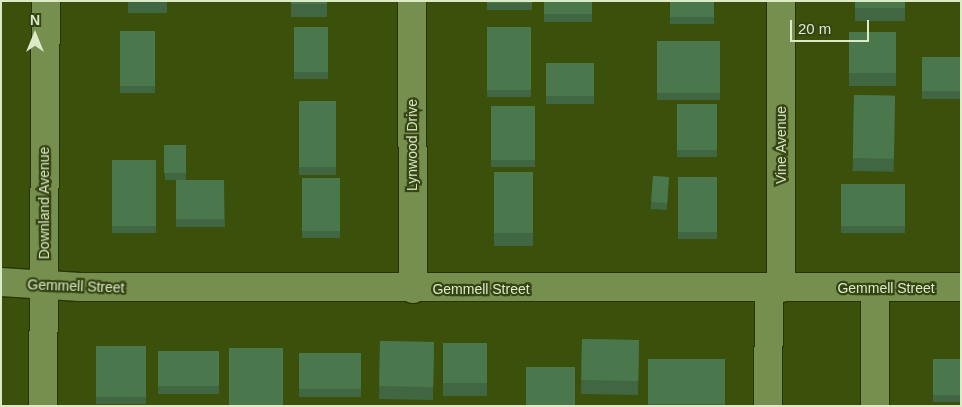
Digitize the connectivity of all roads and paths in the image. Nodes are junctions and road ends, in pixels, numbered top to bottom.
1 (46, 1) edge
2 (412, 1) edge
3 (781, 1) edge
4 (1, 282) edge
5 (44, 287) junction
6 (775, 288) junction
7 (875, 288) junction
8 (961, 288) edge
9 (413, 289) junction
10 (43, 406) edge
11 (768, 406) edge
12 (875, 406) edge

1 - 5 street, Downland Avenue
2 - 9 street, Lynwood Drive
3 - 6 street, Vine Avenue
4 - 5 street, Gemmell Street
5 - 9 street, Gemmell Street
5 - 10 street, Downland Avenue
6 - 7 street, Gemmell Street
6 - 9 street, Gemmell Street
6 - 11 street, Vine Avenue
7 - 8 street, Gemmell Street
7 - 12 street

